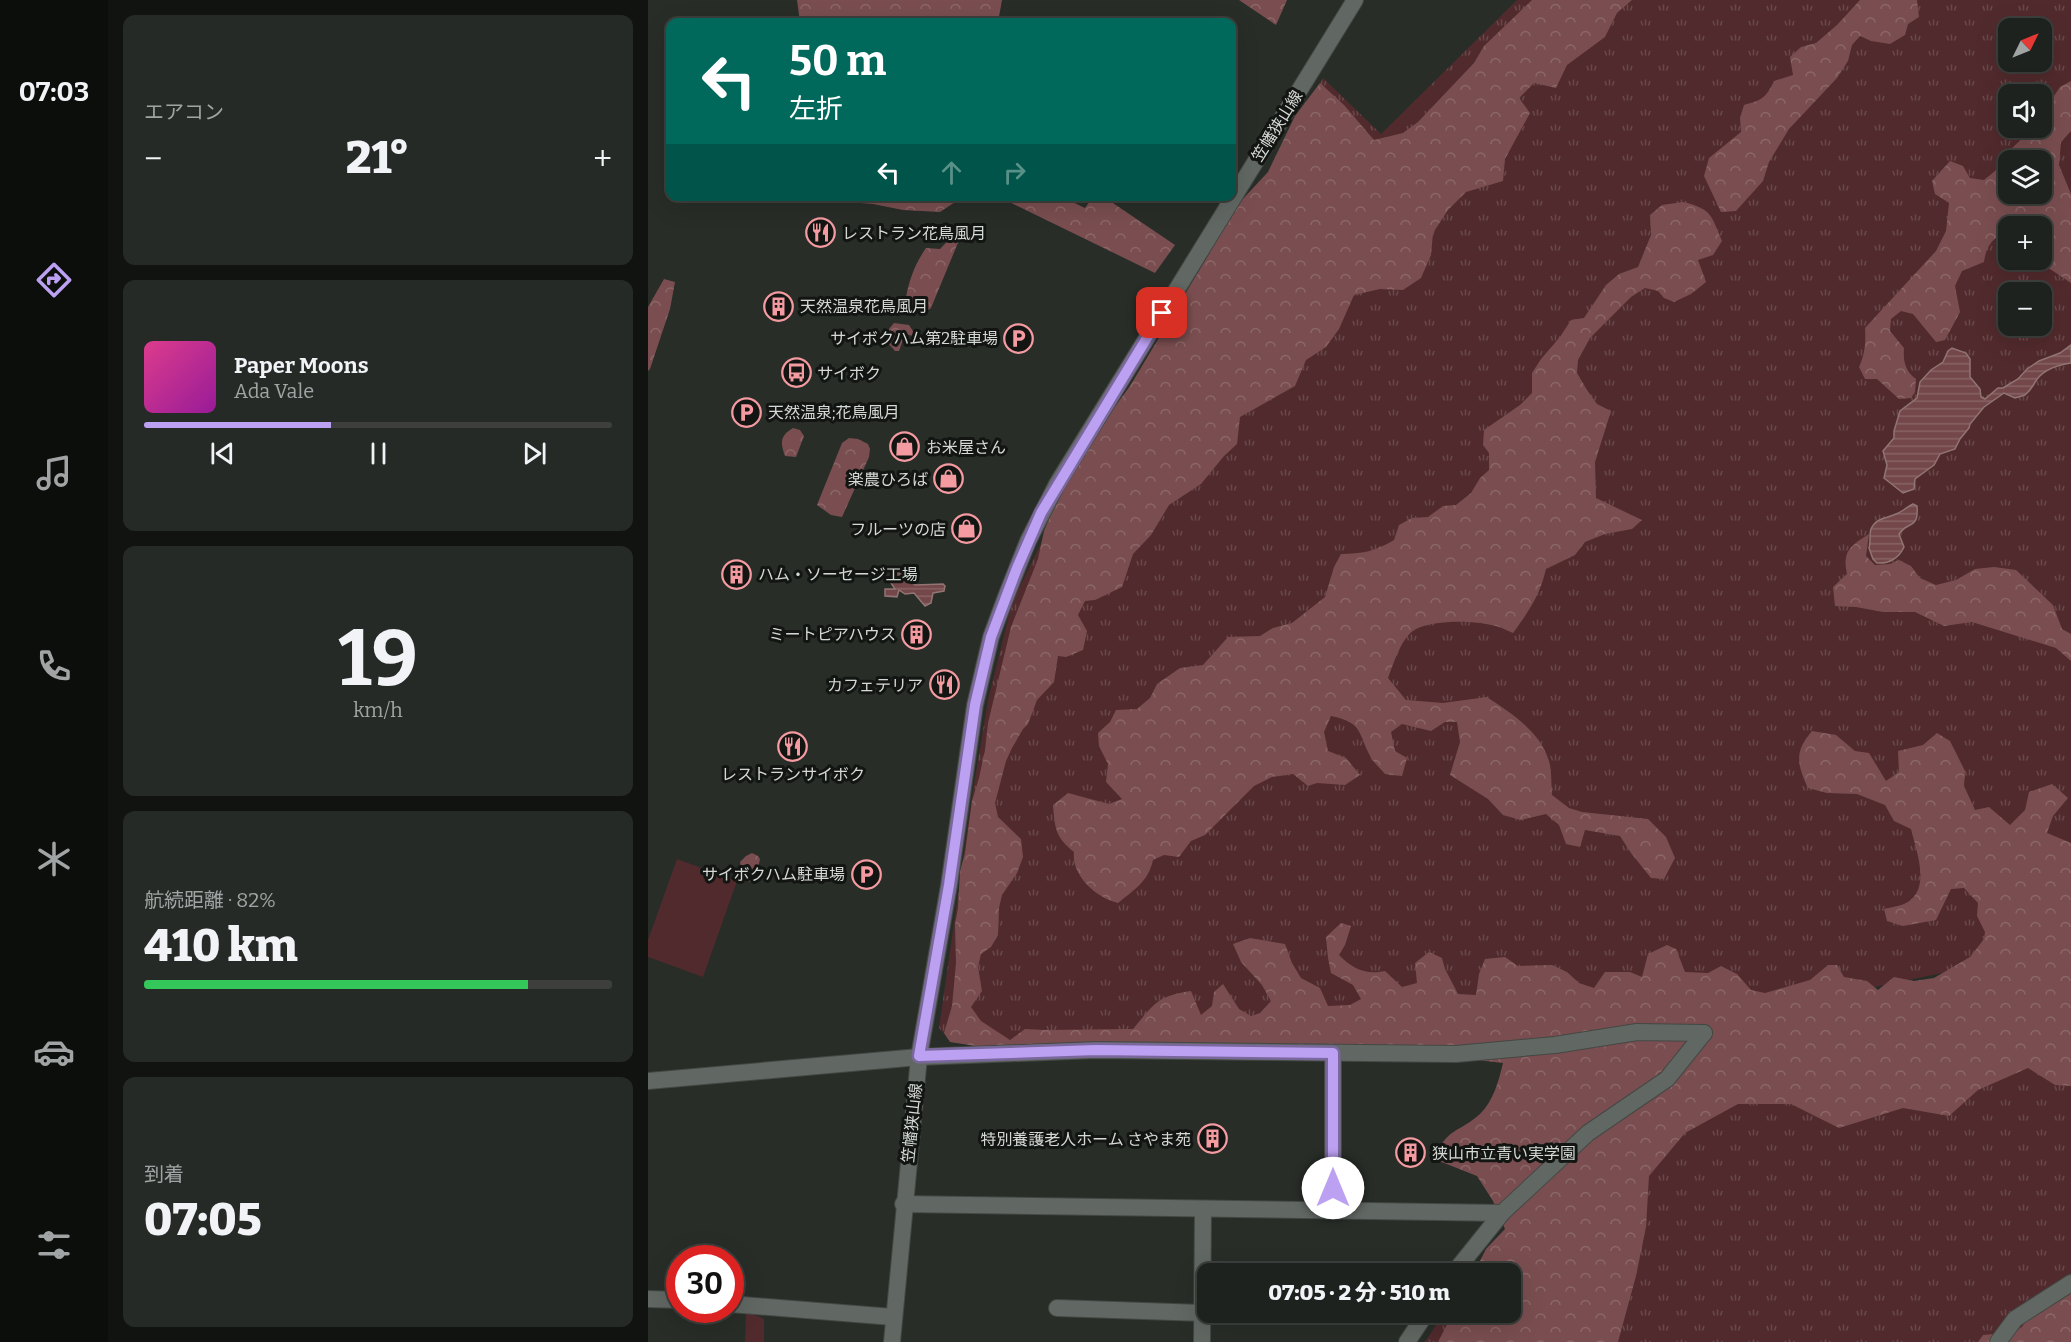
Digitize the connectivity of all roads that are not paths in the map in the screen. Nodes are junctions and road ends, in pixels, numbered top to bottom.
1 (1355, 0) edge
2 (1236, 193) edge
3 (1231, 201) edge
4 (1333, 1053) junction
5 (919, 1056) junction
6 (648, 1081) edge
7 (903, 1204) junction
8 (1203, 1210) junction
9 (1333, 1211) junction
10 (1502, 1213) junction
11 (1202, 1263) edge
12 (1462, 1263) edge
13 (2071, 1283) edge
14 (648, 1299) edge
15 (666, 1300) edge
16 (744, 1305) edge
17 (1056, 1308) dead end
18 (1197, 1313) edge
19 (893, 1317) junction
20 (1202, 1323) edge
21 (1420, 1323) edge
22 (892, 1342) edge
23 (1202, 1342) edge
24 (1407, 1342) edge
25 (1998, 1342) edge

1 - 2 street, 笠幡狭山線
3 - 5 street, 笠幡狭山線
4 - 5 street
4 - 9 street
4 - 10 street
5 - 6 street
5 - 7 street, 笠幡狭山線
7 - 8 street
7 - 19 street, 笠幡狭山線
8 - 9 street
8 - 11 street
9 - 10 street
10 - 12 street
13 - 25 street
14 - 15 street
16 - 19 street
17 - 18 street
19 - 22 street, 笠幡狭山線
20 - 23 street
21 - 24 street

